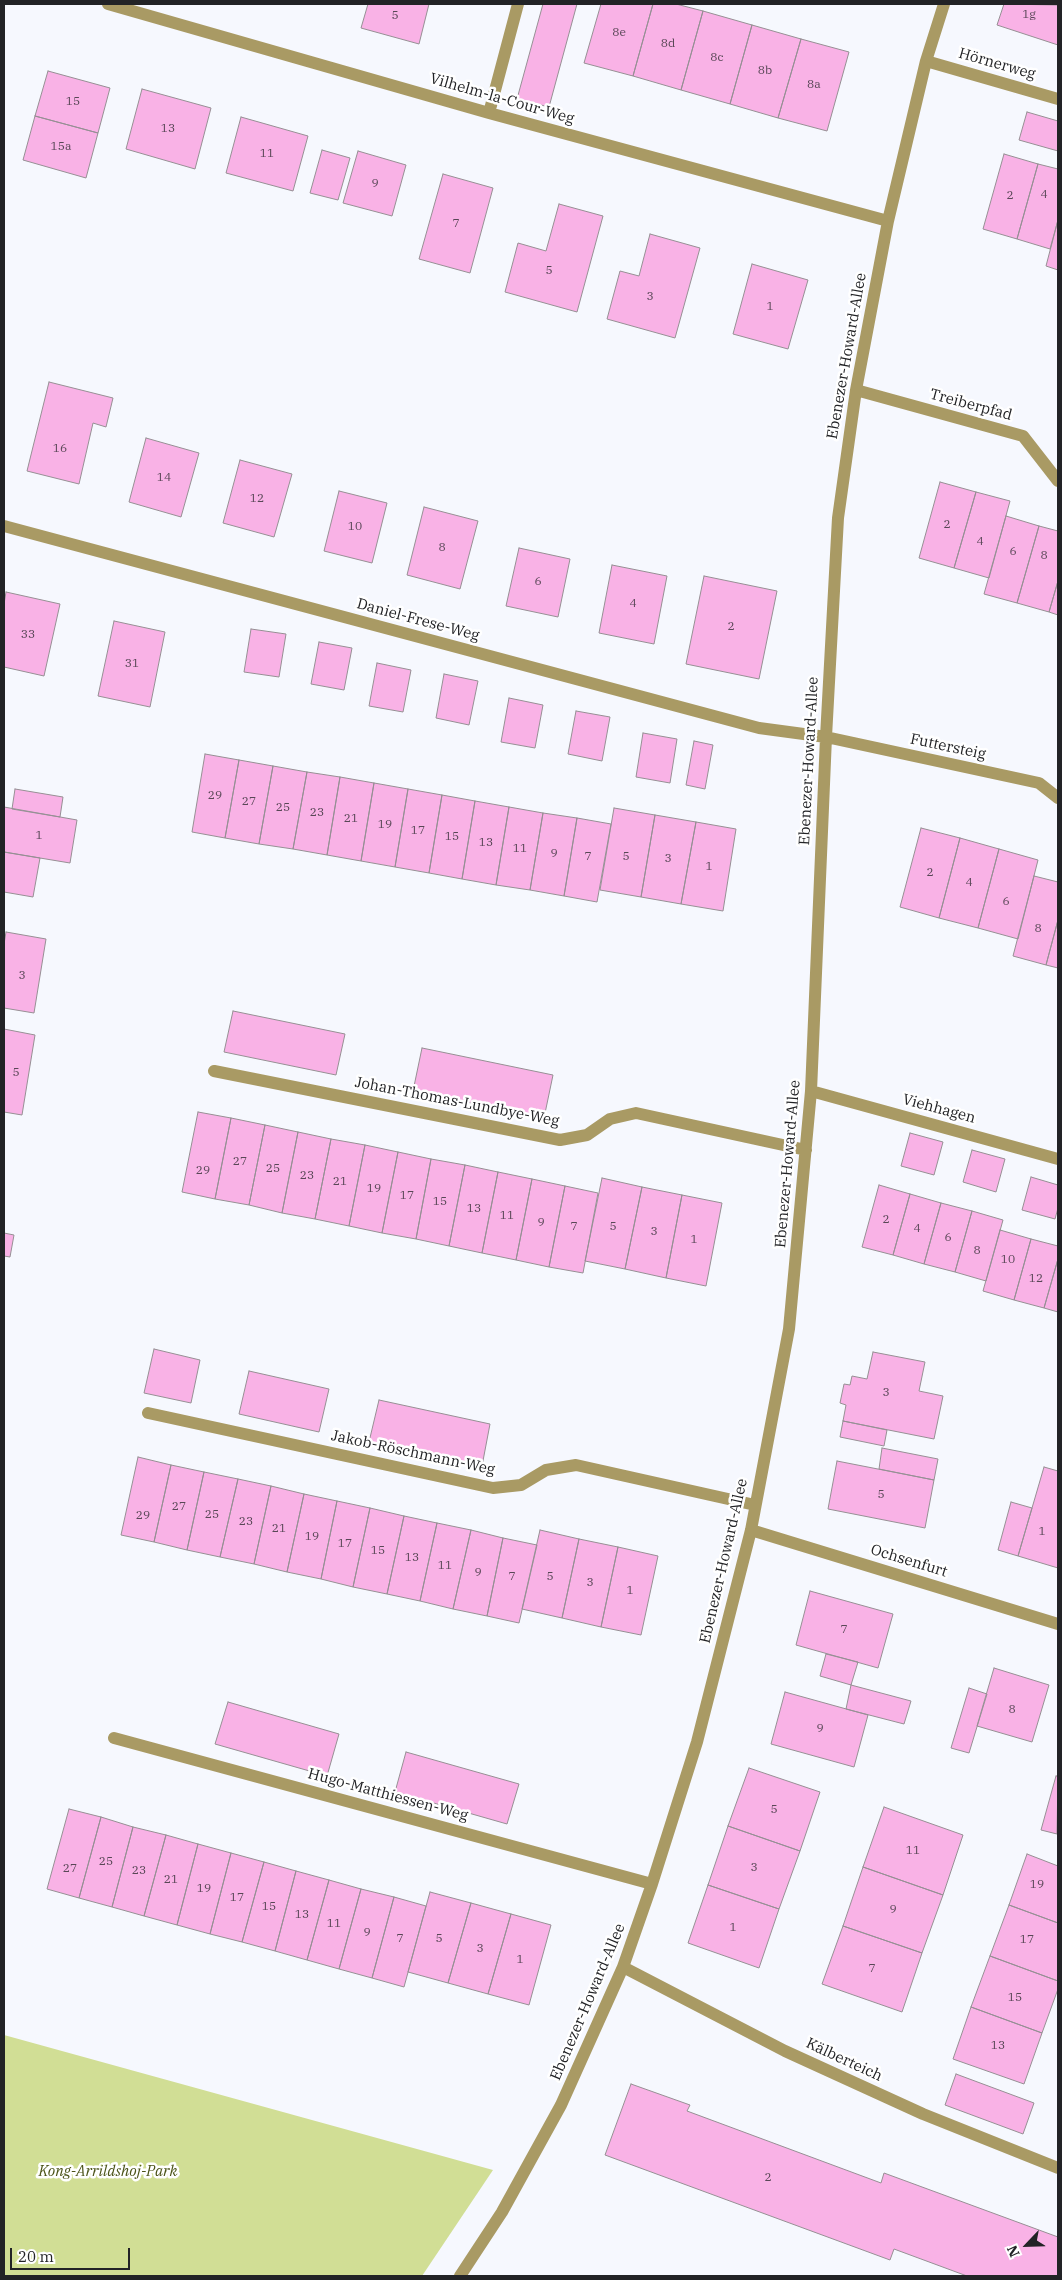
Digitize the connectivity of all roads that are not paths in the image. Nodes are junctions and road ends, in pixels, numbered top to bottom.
1 (108, 4) edge
2 (518, 4) edge
3 (944, 4) edge
4 (926, 61) junction
5 (1058, 99) edge
6 (489, 113) junction
7 (888, 221) junction
8 (856, 390) junction
9 (1058, 481) edge
10 (4, 526) edge
11 (826, 737) junction
12 (1058, 798) edge
13 (214, 1071) dead end
14 (812, 1091) junction
15 (806, 1150) junction
16 (1058, 1159) edge
17 (148, 1413) dead end
18 (755, 1506) junction
19 (751, 1530) junction
20 (1058, 1624) edge
21 (114, 1738) dead end
22 (652, 1884) junction
23 (623, 1967) junction
24 (1058, 2168) edge
25 (460, 2276) edge

1 - 6 street, Vilhelm-la-Cour-Weg
2 - 6 street
3 - 4 street, Ebenezer-Howard-Allee
4 - 5 street, Hörnerweg
4 - 7 street, Ebenezer-Howard-Allee
6 - 7 street, Vilhelm-la-Cour-Weg
7 - 8 street, Ebenezer-Howard-Allee
8 - 9 street, Treiberpfad
8 - 11 street, Ebenezer-Howard-Allee
10 - 11 street, Daniel-Frese-Weg
11 - 12 street, Futtersteig
11 - 14 street, Ebenezer-Howard-Allee
13 - 15 street, Johan-Thomas-Lundbye-Weg
14 - 15 street, Ebenezer-Howard-Allee
14 - 16 street, Viehhagen
15 - 18 street, Ebenezer-Howard-Allee
17 - 18 street, Jakob-Röschmann-Weg
18 - 19 street, Ebenezer-Howard-Allee
19 - 20 street, Ochsenfurt
19 - 22 street, Ebenezer-Howard-Allee
21 - 22 street, Hugo-Matthiessen-Weg
22 - 23 street, Ebenezer-Howard-Allee
23 - 24 street, Kälberteich
23 - 25 street, Ebenezer-Howard-Allee

